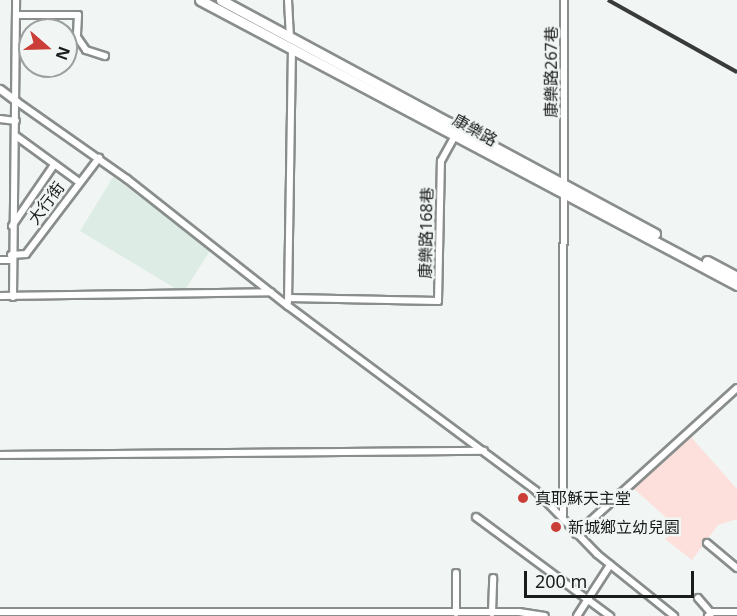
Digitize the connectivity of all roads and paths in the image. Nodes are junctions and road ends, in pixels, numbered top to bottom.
1 (16, 0) edge
2 (200, 0) edge
3 (221, 0) edge
4 (288, 0) edge
5 (564, 0) edge
6 (16, 15) junction
7 (290, 36) junction
8 (292, 50) junction
9 (105, 56) dead end
10 (0, 89) edge
11 (16, 101) junction
12 (0, 120) edge
13 (16, 121) junction
14 (457, 134) junction
15 (16, 136) junction
16 (99, 159) junction
17 (54, 165) junction
18 (79, 182) junction
19 (564, 190) junction
20 (12, 227) junction
21 (11, 257) junction
22 (0, 260) edge
23 (737, 277) edge
24 (737, 285) edge
25 (271, 292) junction
26 (0, 297) edge
27 (13, 297) junction
28 (288, 302) junction
29 (737, 388) edge
30 (484, 451) junction
31 (0, 454) edge
32 (563, 516) junction
33 (476, 517) dead end
34 (576, 534) junction
35 (707, 543) dead end
36 (610, 565) junction
37 (737, 568) edge
38 (456, 573) dead end
39 (493, 578) dead end
40 (698, 598) dead end
41 (588, 599) junction
42 (0, 612) edge
43 (737, 612) edge
44 (492, 613) junction
45 (456, 614) junction
46 (710, 614) edge
47 (545, 616) edge
48 (577, 616) edge
49 (610, 616) edge
50 (674, 616) edge

1 - 6 street
2 - 8 main road, 康樂路
3 - 7 main road, 康樂路
4 - 7 street
5 - 19 street, 康樂路267巷
6 - 9 street
6 - 11 street
7 - 8 street
7 - 14 main road, 康樂路
8 - 14 main road, 康樂路
8 - 28 street
10 - 11 street
11 - 13 street
11 - 16 street
12 - 13 street
13 - 15 street
14 - 19 main road, 康樂路
14 - 28 street, 康樂路168巷
15 - 17 street
15 - 20 street
16 - 18 street, 大行街
16 - 25 street
17 - 18 street
17 - 20 street
18 - 21 street, 大行街
19 - 23 main road, 康樂路
19 - 24 main road, 康樂路
19 - 32 street, 康樂路267巷
20 - 21 street
21 - 22 street
21 - 27 street
25 - 27 street
25 - 28 street
26 - 27 street
28 - 30 street
29 - 34 street
30 - 31 street
30 - 32 street
32 - 34 street
33 - 41 street
34 - 36 street
35 - 37 street
36 - 41 street
36 - 50 street
38 - 45 street
39 - 44 street
40 - 46 street
41 - 48 street
41 - 49 street
42 - 45 street
43 - 46 street
44 - 45 street
44 - 47 street

